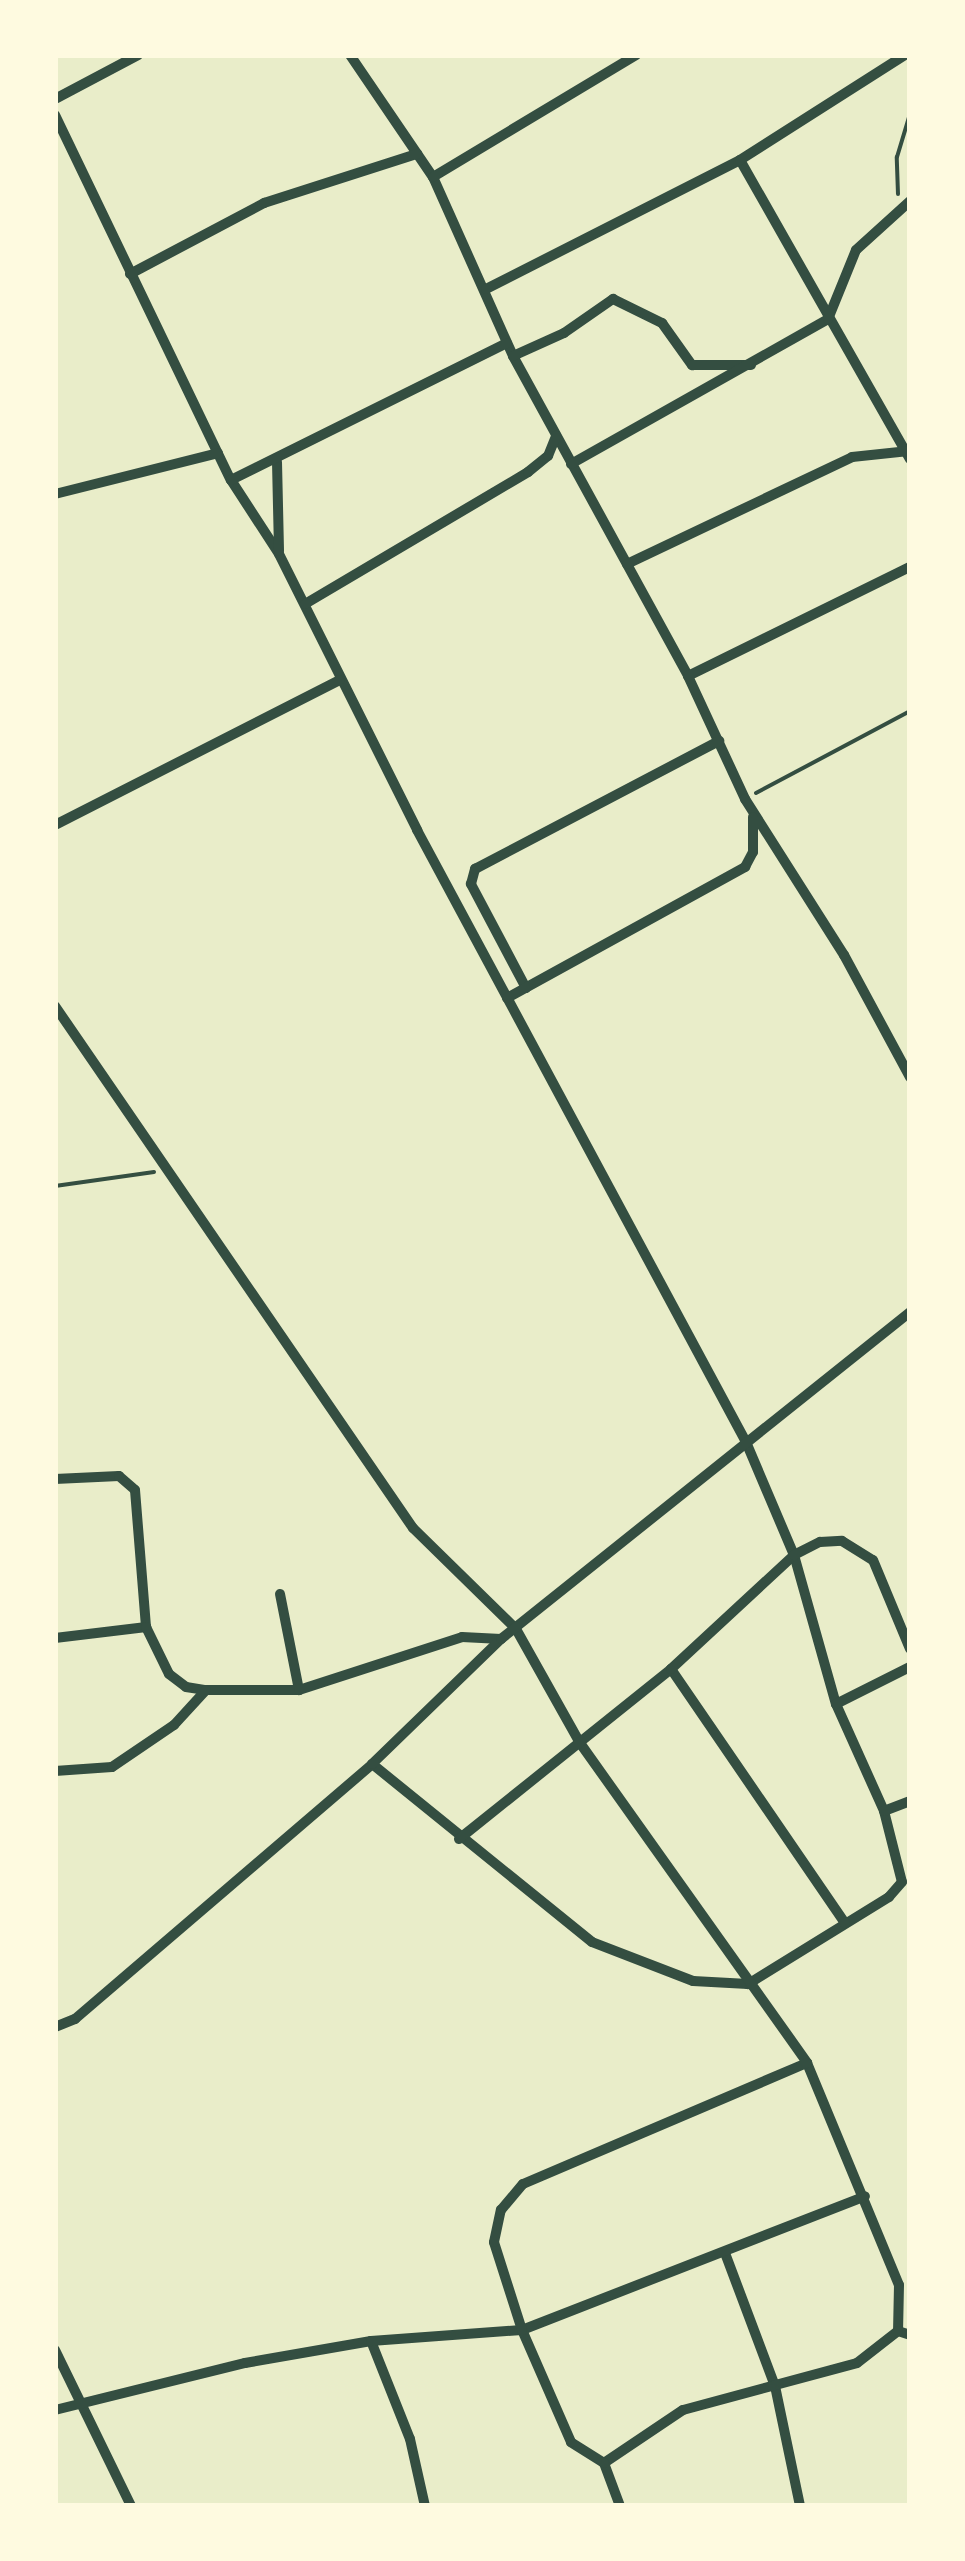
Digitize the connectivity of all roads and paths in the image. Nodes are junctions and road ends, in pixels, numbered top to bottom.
1 (138, 55) edge
2 (350, 55) edge
3 (636, 55) edge
4 (905, 55) edge
5 (55, 99) edge
6 (910, 114) edge
7 (55, 116) edge
8 (417, 154) junction
9 (740, 160) junction
10 (433, 177) junction
11 (910, 202) edge
12 (899, 208) junction
13 (130, 274) junction
14 (486, 289) junction
15 (828, 319) junction
16 (508, 343) junction
17 (514, 356) junction
18 (752, 365) junction
19 (556, 436) junction
20 (218, 453) junction
21 (909, 454) edge
22 (277, 462) junction
23 (571, 464) junction
24 (231, 480) junction
25 (55, 494) edge
26 (278, 554) junction
27 (627, 564) junction
28 (910, 567) edge
29 (305, 604) junction
30 (688, 676) junction
31 (339, 680) junction
32 (910, 711) edge
33 (719, 742) junction
34 (745, 799) junction
35 (753, 814) junction
36 (55, 825) edge
37 (526, 988) junction
38 (508, 998) junction
39 (55, 1006) edge
40 (910, 1044) edge
41 (898, 1051) junction
42 (910, 1077) edge
43 (167, 1171) junction
44 (55, 1186) edge
45 (910, 1312) edge
46 (746, 1442) junction
47 (55, 1479) edge
48 (794, 1555) junction
49 (280, 1594) dead end
50 (146, 1627) junction
51 (516, 1629) junction
52 (55, 1638) edge
53 (502, 1638) junction
54 (910, 1649) edge
55 (910, 1667) edge
56 (671, 1669) junction
57 (206, 1690) junction
58 (299, 1690) junction
59 (836, 1704) junction
60 (580, 1742) junction
61 (372, 1764) junction
62 (55, 1771) edge
63 (910, 1801) edge
64 (884, 1812) junction
65 (460, 1840) junction
66 (845, 1923) junction
67 (748, 1984) junction
68 (55, 2026) edge
69 (807, 2063) junction
70 (866, 2196) junction
71 (726, 2252) junction
72 (522, 2330) junction
73 (898, 2331) junction
74 (910, 2335) edge
75 (372, 2341) junction
76 (55, 2350) edge
77 (775, 2386) junction
78 (79, 2407) junction
79 (55, 2410) edge
80 (604, 2463) junction
81 (131, 2506) edge
82 (425, 2506) edge
83 (620, 2506) edge
84 (800, 2506) edge

1 - 5 street
2 - 8 street
3 - 10 street
4 - 9 street
6 - 12 path
7 - 13 street
8 - 10 street
8 - 13 street
9 - 14 street
9 - 15 street
10 - 14 street
11 - 12 street
12 - 15 street
13 - 20 street
14 - 16 street
15 - 18 street
15 - 21 street
16 - 17 street
16 - 22 street
17 - 18 street
17 - 19 street
18 - 23 street
19 - 23 street
19 - 29 street
20 - 24 street
20 - 25 street
21 - 27 street
22 - 24 street
22 - 26 street
23 - 27 street
24 - 26 street
26 - 29 street
27 - 30 street
28 - 30 street
29 - 31 street
30 - 33 street
31 - 36 street
31 - 38 street
32 - 34 path
33 - 34 street
33 - 37 street
34 - 35 street
35 - 37 street
35 - 41 street
37 - 38 street
38 - 46 street
39 - 43 street
40 - 41 street
41 - 42 street
43 - 44 path
43 - 51 street
45 - 46 street
46 - 48 street
46 - 51 street
47 - 50 street
48 - 54 street
48 - 56 street
48 - 59 street
49 - 58 street
50 - 52 street
50 - 57 street
51 - 53 street
51 - 60 street
53 - 58 street
53 - 61 street
55 - 59 street
56 - 60 street
56 - 66 street
57 - 58 street
57 - 62 street
59 - 64 street
60 - 65 street
60 - 67 street
61 - 65 street
61 - 68 street
63 - 64 street
64 - 66 street
65 - 67 street
66 - 67 street
67 - 69 street
69 - 70 street
69 - 72 street
70 - 71 street
70 - 73 street
71 - 72 street
71 - 77 street
72 - 75 street
72 - 80 street
73 - 74 street
73 - 77 street
75 - 78 street
75 - 82 street
76 - 78 street
77 - 80 street
77 - 84 street
78 - 79 street
78 - 81 street
80 - 83 street

